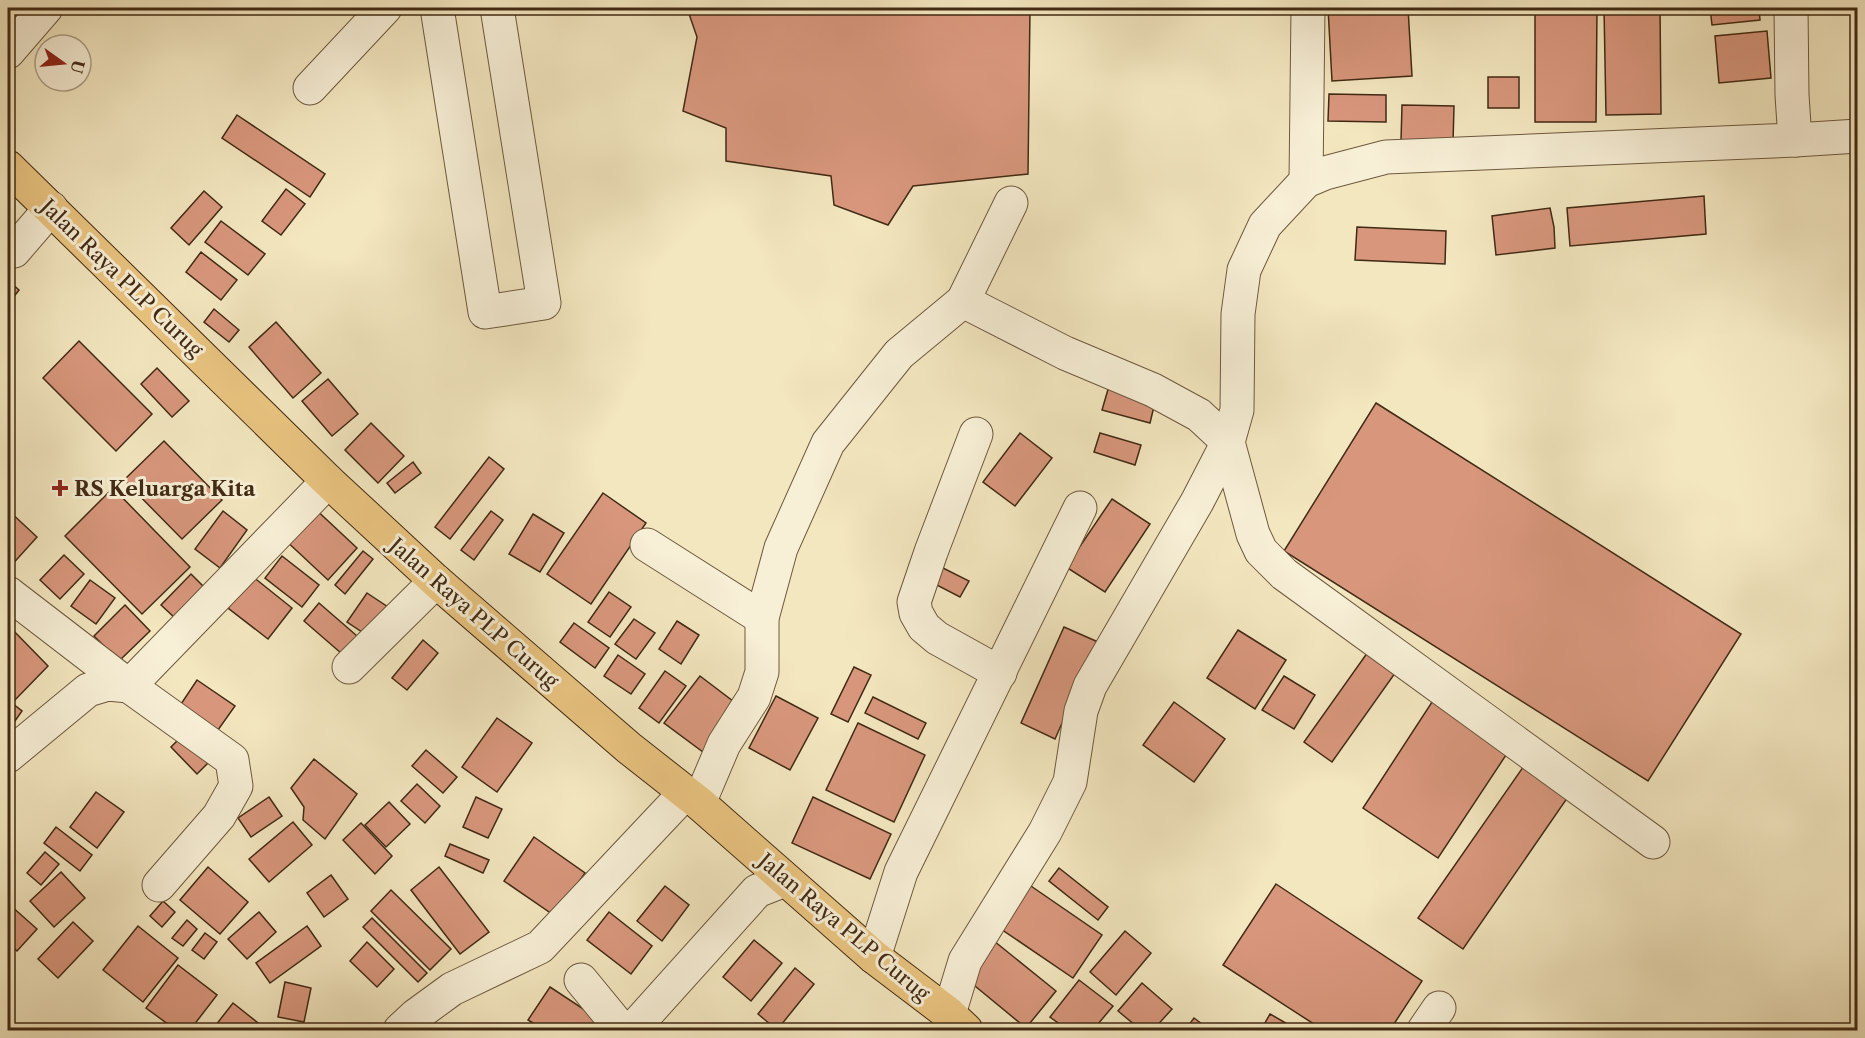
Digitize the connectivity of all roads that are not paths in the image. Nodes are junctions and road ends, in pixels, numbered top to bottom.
1 (46, 8) edge
2 (385, 8) edge
3 (437, 8) edge
4 (497, 8) edge
5 (1308, 8) edge
6 (1791, 8) edge
7 (8, 52) edge
8 (310, 88) dead end
9 (1857, 136) edge
10 (1795, 140) junction
11 (8, 167) edge
12 (1306, 180) junction
13 (1011, 203) dead end
14 (51, 208) junction
15 (8, 252) edge
16 (963, 301) junction
17 (976, 434) dead end
18 (1228, 442) junction
19 (328, 481) junction
20 (1080, 507) dead end
21 (647, 545) dead end
22 (436, 581) junction
23 (8, 593) edge
24 (762, 618) junction
25 (349, 667) dead end
26 (1000, 673) junction
27 (129, 686) junction
28 (8, 756) edge
29 (692, 798) junction
30 (1653, 842) dead end
31 (784, 880) junction
32 (159, 885) dead end
33 (874, 957) junction
34 (581, 980) dead end
35 (958, 1022) edge
36 (400, 1030) edge
37 (622, 1030) edge
38 (632, 1030) edge

1 - 7 street
2 - 8 street
3 - 4 street
5 - 12 street
6 - 10 street
9 - 10 street
10 - 12 street
11 - 14 main road, Jalan Raya PLP Curug
12 - 18 street
13 - 16 street
14 - 15 street
14 - 19 main road, Jalan Raya PLP Curug
16 - 18 street
16 - 24 street
17 - 26 street
18 - 30 street
18 - 35 street
19 - 22 main road, Jalan Raya PLP Curug
19 - 27 street
20 - 26 street
21 - 24 street
22 - 25 street
22 - 29 main road, Jalan Raya PLP Curug
23 - 27 street
24 - 29 street
26 - 33 street
27 - 28 street
27 - 32 street
29 - 31 main road, Jalan Raya PLP Curug
29 - 36 street
31 - 33 main road, Jalan Raya PLP Curug
31 - 38 street
33 - 35 main road, Jalan Raya PLP Curug
34 - 37 street

